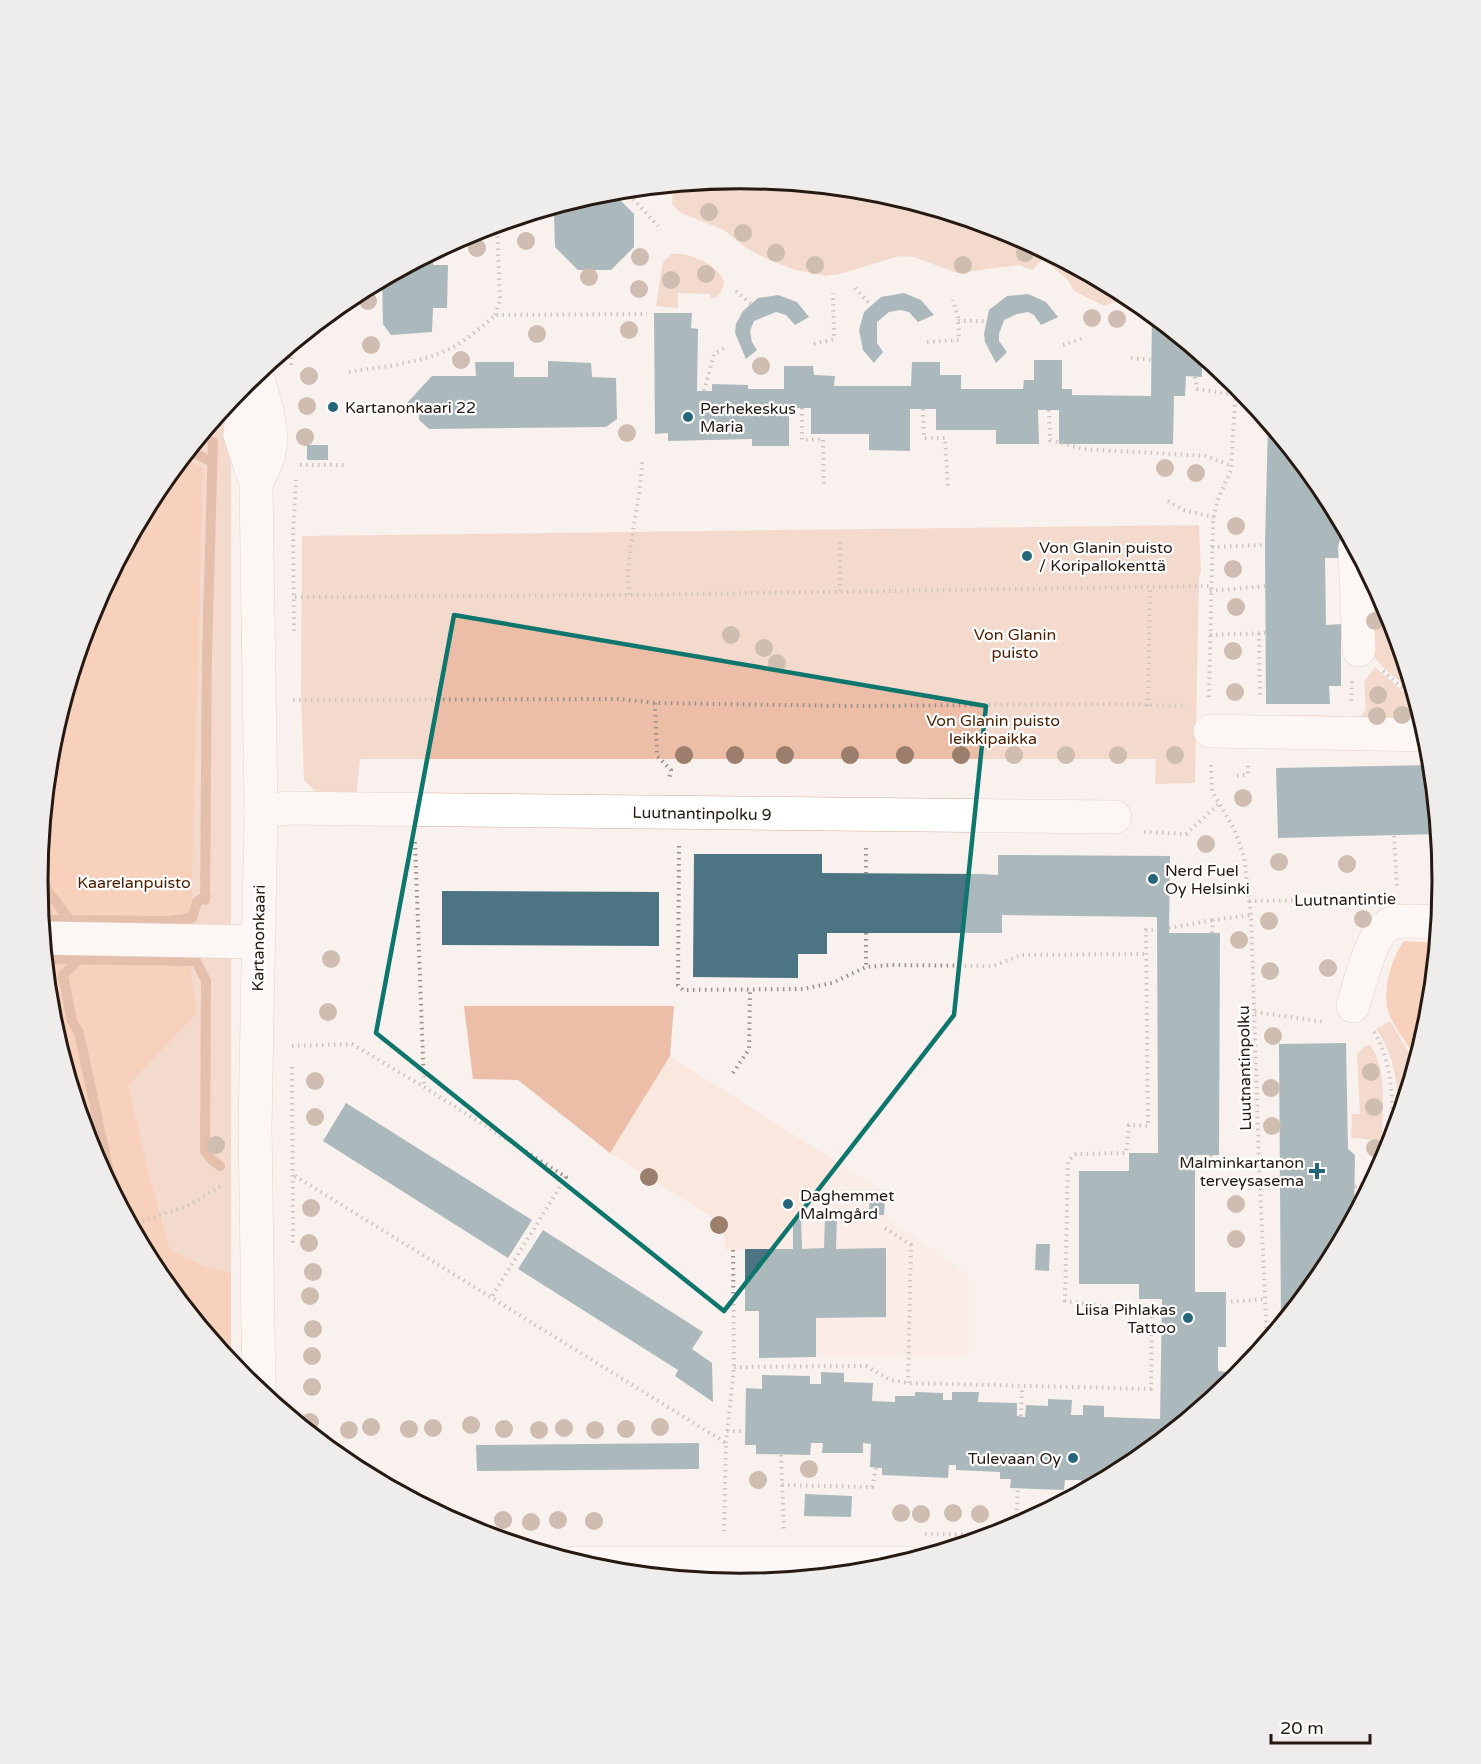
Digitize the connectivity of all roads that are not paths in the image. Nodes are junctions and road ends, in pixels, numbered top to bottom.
1 (260, 384) edge
2 (246, 397) edge
3 (256, 484) junction
4 (1357, 567) edge
5 (1359, 650) dead end
6 (1203, 719) road end
7 (1417, 734) edge
8 (275, 810) junction
9 (1115, 817) dead end
10 (1432, 922) edge
11 (50, 938) edge
12 (258, 942) junction
13 (1353, 1020) road end
14 (259, 1379) edge
15 (615, 1563) edge
16 (866, 1563) edge

1 - 3 street, Kartanonkaari
2 - 3 street, Kartanonkaari
3 - 8 street, Kartanonkaari
4 - 5 street
6 - 7 street
8 - 9 street, Luutnantinpolku 9
8 - 12 street, Kartanonkaari
10 - 13 street, Luutnantintie
11 - 12 street
12 - 14 street, Kartanonkaari
15 - 16 street

